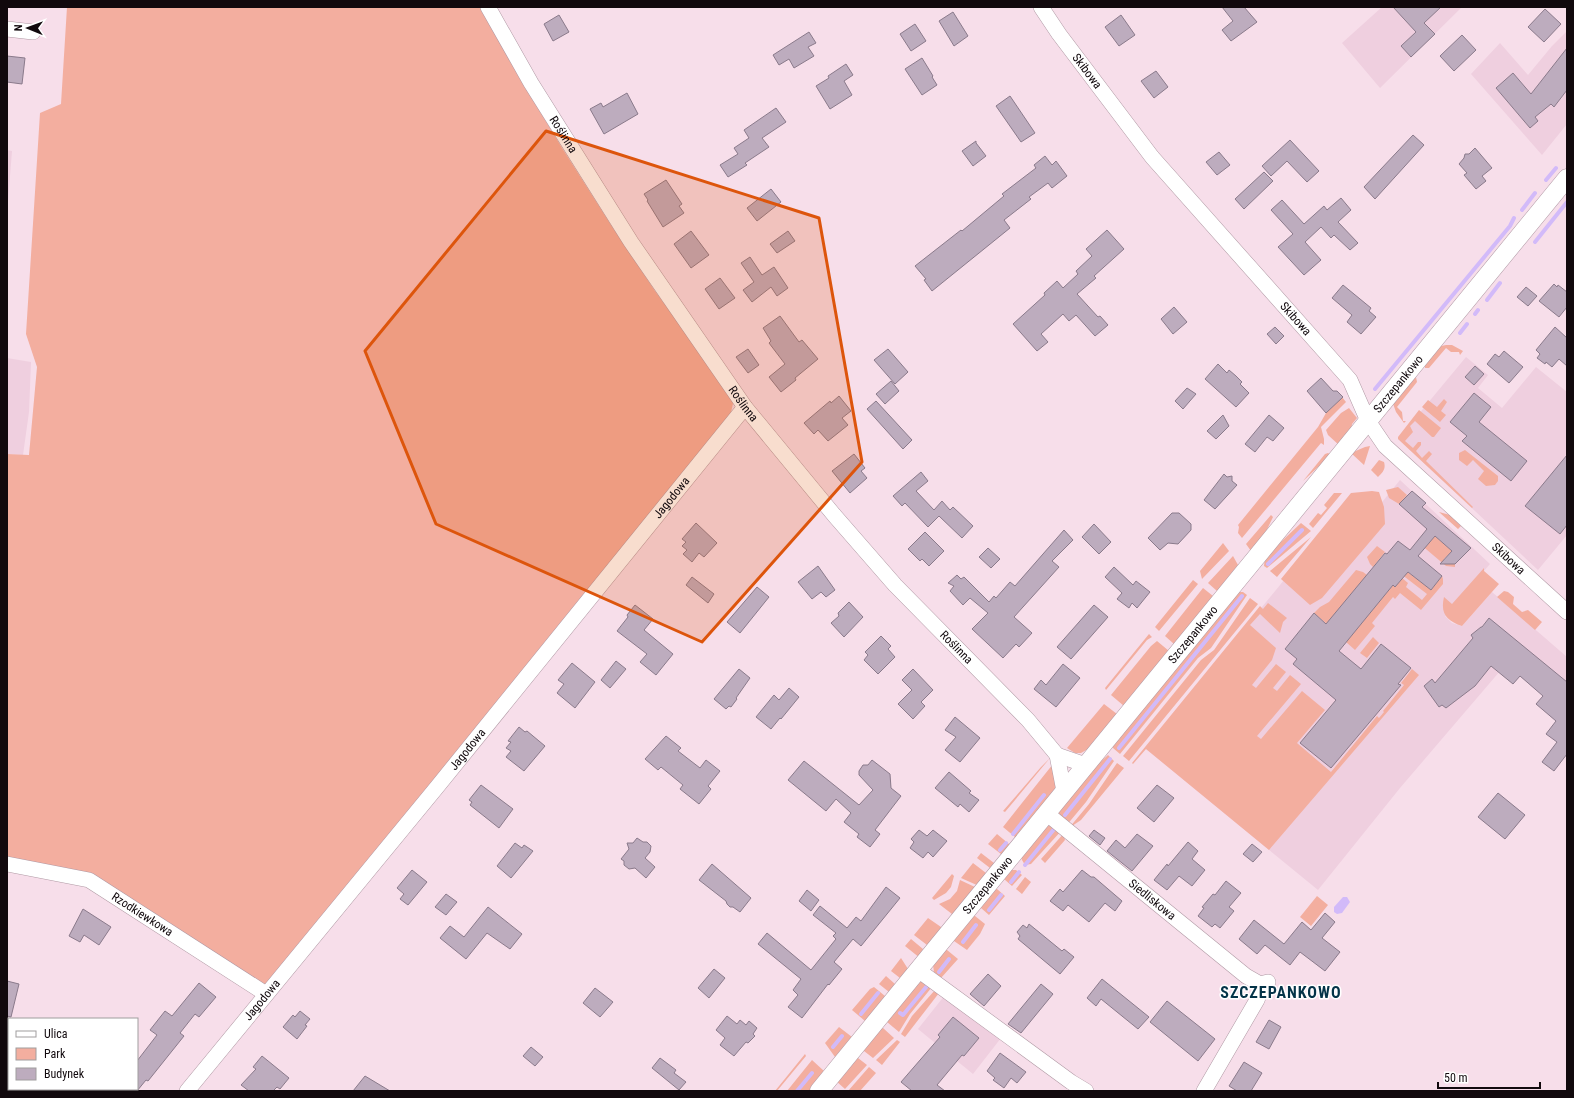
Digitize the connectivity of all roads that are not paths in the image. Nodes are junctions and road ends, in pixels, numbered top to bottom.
1 (488, 7) edge
2 (1041, 7) edge
3 (7, 29) edge
4 (33, 32) dead end
5 (1567, 178) edge
6 (745, 407) junction
7 (1368, 421) junction
8 (1567, 612) edge
9 (1057, 755) junction
10 (1086, 765) junction
11 (1064, 791) junction
12 (1046, 813) junction
13 (7, 864) edge
14 (918, 970) junction
15 (266, 994) junction
16 (187, 1091) edge
17 (819, 1091) edge
18 (1086, 1091) edge
19 (1204, 1091) edge

1 - 6 street, Roślinna
2 - 7 street, Skibowa
3 - 4 street
5 - 7 street, Szczepankowo
6 - 9 street, Roślinna
6 - 15 street, Jagodowa
7 - 8 street, Skibowa
7 - 10 street, Szczepankowo
9 - 10 street
9 - 11 street, Roślinna
10 - 11 street, Szczepankowo
11 - 12 street, Szczepankowo
12 - 14 street, Szczepankowo
12 - 19 street, Siedliskowa
13 - 15 street, Rzodkiewkowa
14 - 17 street, Szczepankowo
14 - 18 street
15 - 16 street, Jagodowa

